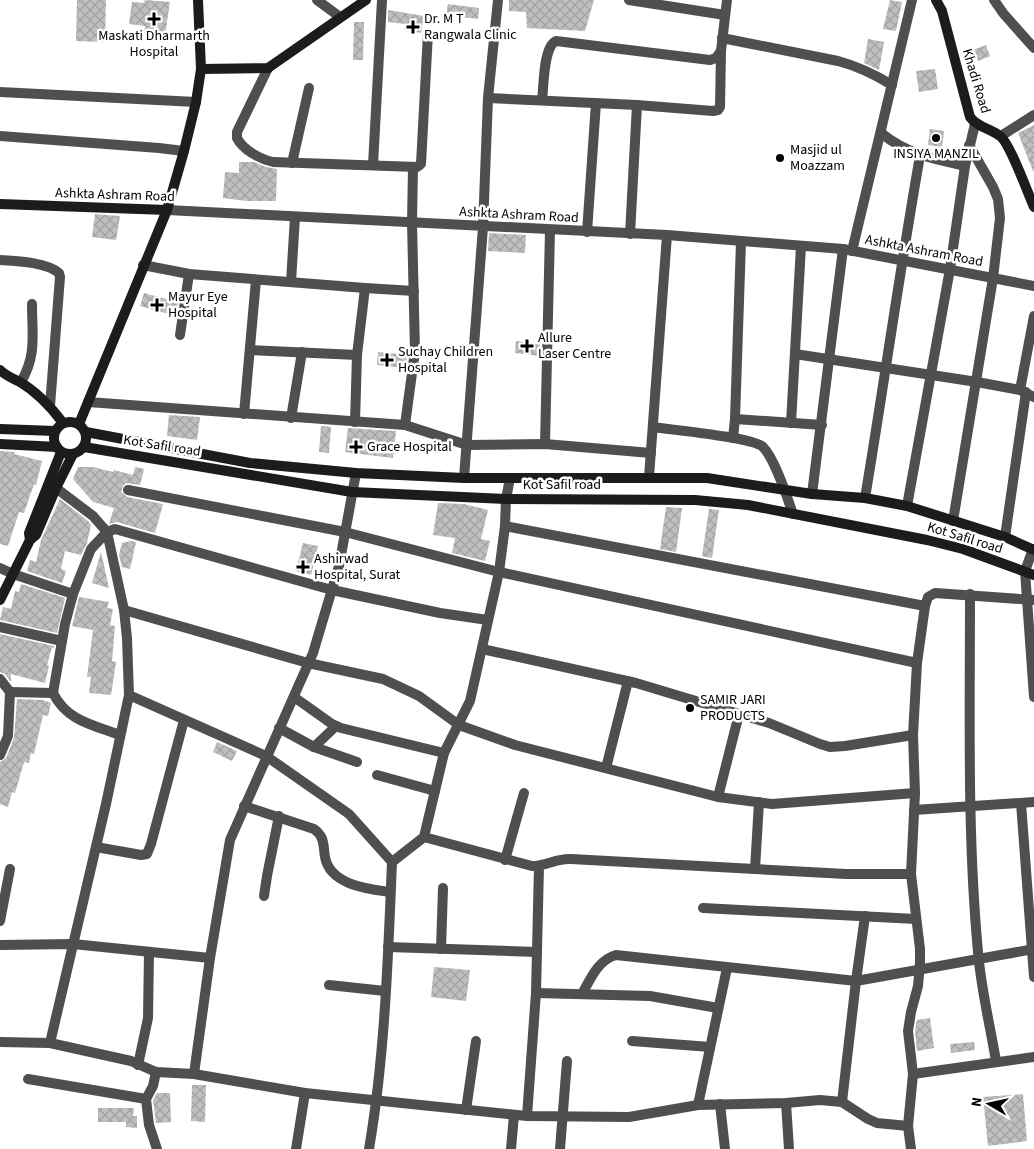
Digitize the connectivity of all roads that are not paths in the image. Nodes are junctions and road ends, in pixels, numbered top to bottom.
1 (198, 0) edge
2 (317, 0) edge
3 (366, 0) edge
4 (382, 0) edge
5 (498, 0) edge
6 (629, 0) edge
7 (727, 0) edge
8 (912, 0) edge
9 (994, 0) edge
10 (939, 1) edge
11 (682, 4) edge
12 (725, 16) junction
13 (340, 17) junction
14 (428, 34) dead end
15 (722, 38) junction
16 (1034, 48) edge
17 (721, 51) junction
18 (201, 68) junction
19 (268, 68) junction
20 (892, 85) junction
21 (309, 88) dead end
22 (0, 92) edge
23 (488, 98) junction
24 (542, 100) junction
25 (196, 102) junction
26 (596, 103) junction
27 (637, 105) junction
28 (1034, 115) edge
29 (975, 124) junction
30 (881, 133) junction
31 (0, 136) edge
32 (1001, 136) junction
33 (969, 145) junction
34 (184, 151) junction
35 (920, 156) junction
36 (292, 163) junction
37 (373, 165) junction
38 (413, 166) junction
39 (965, 166) junction
40 (0, 204) edge
41 (1034, 208) edge
42 (167, 210) junction
43 (295, 217) junction
44 (412, 223) junction
45 (483, 227) junction
46 (550, 230) junction
47 (587, 232) junction
48 (630, 234) junction
49 (667, 236) junction
50 (741, 242) junction
51 (801, 246) junction
52 (848, 250) junction
53 (0, 260) edge
54 (901, 261) junction
55 (143, 265) junction
56 (950, 269) junction
57 (188, 274) junction
58 (993, 278) junction
59 (256, 280) junction
60 (291, 282) junction
61 (1034, 286) edge
62 (365, 288) junction
63 (414, 291) junction
64 (32, 304) dead end
65 (1034, 316) edge
66 (180, 336) dead end
67 (250, 350) junction
68 (302, 352) junction
69 (795, 354) junction
70 (357, 355) junction
71 (829, 359) junction
72 (886, 368) junction
73 (2, 374) edge
74 (930, 375) junction
75 (21, 382) junction
76 (977, 382) junction
77 (1026, 393) edge
78 (88, 402) junction
79 (50, 406) junction
80 (244, 414) junction
81 (291, 418) junction
82 (735, 419) junction
83 (355, 422) junction
84 (63, 423) junction
85 (791, 423) junction
86 (822, 425) junction
87 (405, 426) junction
88 (653, 427) junction
89 (82, 428) junction
90 (0, 429) edge
91 (55, 431) junction
92 (732, 438) junction
93 (0, 444) edge
94 (544, 444) junction
95 (467, 445) junction
96 (84, 447) junction
97 (59, 450) junction
98 (651, 453) junction
99 (73, 454) junction
100 (356, 473) junction
101 (649, 477) junction
102 (464, 478) junction
103 (510, 478) junction
104 (56, 488) junction
105 (128, 490) dead end
106 (785, 490) junction
107 (352, 492) junction
108 (812, 494) junction
109 (865, 498) junction
110 (506, 499) junction
111 (907, 506) junction
112 (793, 514) junction
113 (953, 521) junction
114 (506, 526) junction
115 (107, 532) junction
116 (345, 532) junction
117 (1005, 537) junction
118 (30, 540) junction
119 (1034, 549) edge
120 (0, 568) edge
121 (499, 572) junction
122 (1029, 573) edge
123 (13, 574) junction
124 (332, 590) junction
125 (73, 594) junction
126 (970, 594) junction
127 (1030, 599) edge
128 (0, 600) edge
129 (925, 606) junction
130 (124, 610) junction
131 (488, 620) junction
132 (0, 627) edge
133 (62, 641) junction
134 (482, 649) junction
135 (308, 663) junction
136 (917, 663) junction
137 (0, 679) edge
138 (628, 682) junction
139 (10, 692) junction
140 (53, 693) junction
141 (129, 695) junction
142 (294, 697) junction
143 (1034, 697) edge
144 (739, 714) junction
145 (184, 720) junction
146 (459, 725) junction
147 (336, 726) junction
148 (279, 728) junction
149 (120, 735) junction
150 (913, 735) junction
151 (314, 747) junction
152 (444, 753) junction
153 (0, 755) edge
154 (266, 756) junction
155 (357, 762) dead end
156 (606, 768) junction
157 (377, 775) dead end
158 (435, 791) junction
159 (915, 793) junction
160 (524, 794) dead end
161 (718, 797) junction
162 (759, 802) junction
163 (1034, 802) edge
164 (1021, 803) junction
165 (244, 806) junction
166 (970, 807) junction
167 (914, 810) junction
168 (279, 816) junction
169 (424, 837) junction
170 (96, 847) junction
171 (505, 860) junction
172 (392, 862) junction
173 (539, 866) junction
174 (10, 869) dead end
175 (755, 869) junction
176 (911, 874) junction
177 (1031, 881) edge
178 (443, 888) dead end
179 (390, 892) junction
180 (264, 896) dead end
181 (703, 908) dead end
182 (865, 916) junction
183 (916, 919) junction
184 (0, 921) edge
185 (73, 944) junction
186 (0, 945) edge
187 (388, 947) junction
188 (441, 949) junction
189 (1033, 949) edge
190 (149, 952) junction
191 (536, 952) junction
192 (210, 958) junction
193 (979, 959) junction
194 (727, 968) junction
195 (920, 969) junction
196 (1034, 977) edge
197 (856, 981) junction
198 (329, 985) dead end
199 (385, 991) junction
200 (536, 993) junction
201 (582, 994) junction
202 (718, 1008) junction
203 (476, 1041) dead end
204 (632, 1041) dead end
205 (0, 1042) edge
206 (50, 1043) junction
207 (710, 1047) junction
208 (1034, 1057) edge
209 (567, 1061) dead end
210 (996, 1061) junction
211 (138, 1065) junction
212 (156, 1072) junction
213 (194, 1074) junction
214 (913, 1074) junction
215 (28, 1079) dead end
216 (305, 1093) junction
217 (146, 1099) junction
218 (377, 1102) junction
219 (842, 1102) junction
220 (786, 1103) junction
221 (720, 1104) junction
222 (698, 1105) junction
223 (466, 1110) junction
224 (514, 1115) junction
225 (527, 1116) junction
226 (562, 1117) junction
227 (908, 1126) junction
228 (158, 1149) edge
229 (296, 1149) edge
230 (369, 1149) edge
231 (510, 1149) edge
232 (560, 1149) edge
233 (725, 1149) edge
234 (789, 1149) edge
235 (910, 1149) edge

1 - 18 main road
2 - 13 street
3 - 13 main road
4 - 37 street
5 - 23 street
6 - 11 street
7 - 12 street
8 - 20 street
9 - 16 street
10 - 29 main road, Khadi Road
11 - 12 street
12 - 15 street
13 - 19 main road
14 - 38 street
15 - 17 street
15 - 20 street
17 - 24 street
17 - 27 street
18 - 19 main road
18 - 25 main road
19 - 36 street
20 - 30 street
21 - 36 street
22 - 25 street
23 - 24 street
23 - 45 street
24 - 26 street
25 - 34 main road
26 - 27 street
26 - 47 street
27 - 48 street
28 - 32 street
29 - 32 main road, Khadi Road
29 - 33 street
30 - 35 street
30 - 52 street
31 - 34 street
32 - 41 main road
33 - 39 street
33 - 58 street
34 - 42 main road
35 - 39 street
35 - 54 street
36 - 37 street
37 - 38 street
38 - 44 street
39 - 56 street
40 - 42 main road, Ashkta Ashram Road
42 - 43 street, Ashkta Ashram Road
42 - 55 main road
43 - 44 street, Ashkta Ashram Road
43 - 60 street
44 - 45 street, Ashkta Ashram Road
44 - 63 street
45 - 46 street, Ashkta Ashram Road
45 - 95 street
46 - 47 street, Ashkta Ashram Road
46 - 94 street
47 - 48 street, Ashkta Ashram Road
48 - 49 street, Ashkta Ashram Road
49 - 50 street, Ashkta Ashram Road
49 - 88 street
50 - 51 street, Ashkta Ashram Road
50 - 82 street
51 - 52 street, Ashkta Ashram Road
51 - 69 street
52 - 54 street, Ashkta Ashram Road
52 - 71 street
53 - 79 street
54 - 56 street, Ashkta Ashram Road
54 - 72 street
55 - 57 street
55 - 78 main road
56 - 58 street, Ashkta Ashram Road
56 - 74 street
57 - 59 street
57 - 66 street
58 - 61 street, Ashkta Ashram Road
58 - 76 street
59 - 60 street
59 - 67 street
60 - 62 street
62 - 63 street
62 - 70 street
63 - 87 street
64 - 75 street
65 - 77 street
67 - 68 street
67 - 80 street
68 - 70 street
68 - 81 street
69 - 71 street
69 - 85 street
70 - 83 street
71 - 72 street
71 - 86 street
72 - 74 street
72 - 109 street
73 - 75 main road
74 - 76 street
74 - 111 street
75 - 79 main road
76 - 77 street
76 - 113 street
77 - 117 street
78 - 80 street
78 - 89 main road
79 - 84 main road
80 - 81 street
81 - 83 street
82 - 85 street
82 - 92 street
83 - 87 street
84 - 89 main road
84 - 91 main road
85 - 86 street
86 - 108 street
87 - 95 street
88 - 92 street
88 - 98 street
89 - 96 main road
89 - 100 main road, Kot Safil road
90 - 91 main road
91 - 97 main road
92 - 106 street
93 - 97 main road
94 - 95 street
94 - 98 street
95 - 102 street
96 - 99 main road
96 - 107 main road, Kot Safil road
97 - 99 main road
97 - 118 main road
98 - 101 street
99 - 104 main road
100 - 102 main road, Kot Safil road
100 - 107 street
101 - 103 main road, Kot Safil road
101 - 106 main road, Kot Safil road
102 - 103 main road, Kot Safil road
103 - 110 street
104 - 115 street
104 - 118 main road
105 - 116 street
106 - 108 main road, Kot Safil road
106 - 112 street
107 - 110 main road, Kot Safil road
107 - 116 street
108 - 109 main road, Kot Safil road
109 - 111 main road, Kot Safil road
110 - 112 main road, Kot Safil road
110 - 114 street
111 - 113 main road, Kot Safil road
112 - 122 main road, Kot Safil road
113 - 117 main road, Kot Safil road
114 - 121 street
114 - 129 street
115 - 124 street
115 - 125 street
115 - 130 street
116 - 121 street
116 - 124 street
117 - 119 main road, Kot Safil road
118 - 123 main road
119 - 122 street
120 - 123 street
121 - 131 street
121 - 136 street
122 - 127 street
123 - 125 street
123 - 128 main road
124 - 131 street
124 - 135 street
125 - 133 street
126 - 127 street
126 - 129 street
126 - 166 street
127 - 143 street
129 - 136 street
130 - 135 street
130 - 141 street
131 - 134 street
132 - 133 street
133 - 140 street
134 - 138 street
134 - 146 street
135 - 142 street
135 - 146 street
136 - 150 street
137 - 139 street
138 - 144 street
138 - 156 street
139 - 140 street
139 - 153 street
140 - 149 street
141 - 145 street
141 - 149 street
142 - 147 street
142 - 148 street
144 - 150 street
144 - 161 street
145 - 154 street
145 - 170 street
146 - 152 street
146 - 156 street
147 - 151 street
147 - 152 street
148 - 151 street
148 - 154 street
149 - 170 street
150 - 159 street
151 - 155 street
152 - 158 street
154 - 165 street
154 - 172 street
156 - 161 street
157 - 158 street
158 - 169 street
159 - 162 street
159 - 167 street
160 - 171 street
161 - 162 street
162 - 175 street
163 - 164 street
164 - 166 street
164 - 177 street
165 - 168 street
165 - 192 street
166 - 167 street
166 - 193 street
167 - 176 street
168 - 179 street
168 - 180 street
169 - 171 street
169 - 172 street
170 - 185 street
171 - 173 street
172 - 179 street
173 - 175 street
173 - 191 street
174 - 184 street
175 - 176 street
176 - 183 street
177 - 189 street
178 - 188 street
179 - 187 street
181 - 182 street
182 - 183 street
182 - 197 street
183 - 195 street
185 - 186 street
185 - 190 street
185 - 206 street
187 - 188 street
187 - 199 street
188 - 191 street
189 - 193 street
189 - 196 street
190 - 192 street
190 - 211 street
191 - 200 street
192 - 213 street
193 - 195 street
193 - 210 street
194 - 197 street
194 - 201 street
194 - 202 street
195 - 197 street
195 - 214 street
197 - 219 street
198 - 199 street
199 - 218 street
200 - 201 street
200 - 225 street
201 - 202 street
202 - 207 street
203 - 223 street
204 - 207 street
205 - 206 street
206 - 211 street
207 - 222 street
208 - 210 street
209 - 226 street
210 - 214 street
211 - 212 street
212 - 213 street
212 - 217 street
213 - 216 street
214 - 227 street
215 - 217 street
216 - 218 street
216 - 229 street
217 - 228 street
218 - 223 street
218 - 230 street
219 - 220 street
219 - 227 street
220 - 221 street
220 - 234 street
221 - 222 street
221 - 233 street
222 - 226 street
223 - 224 street
224 - 225 street
224 - 231 street
225 - 226 street
226 - 232 street
227 - 235 street

